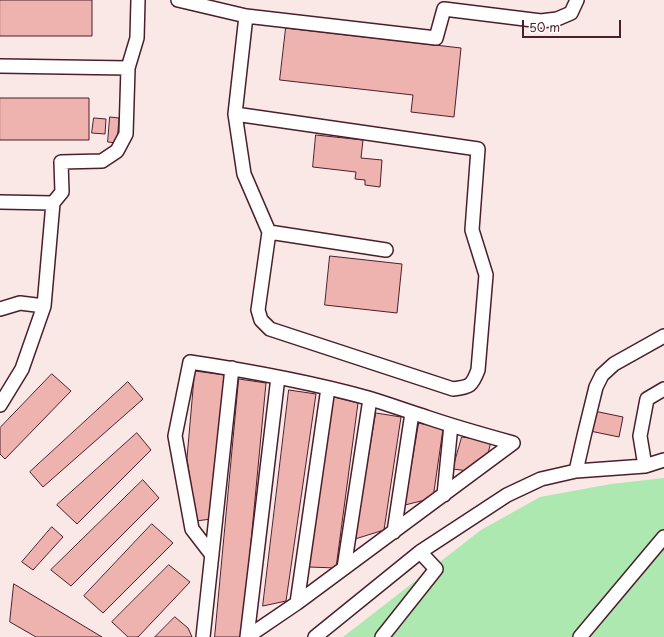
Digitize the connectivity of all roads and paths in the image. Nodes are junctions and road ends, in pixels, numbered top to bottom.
1 (138, 0) edge
2 (178, 0) edge
3 (577, 0) edge
4 (246, 16) junction
5 (0, 66) edge
6 (128, 68) junction
7 (235, 114) junction
8 (0, 202) edge
9 (53, 203) junction
10 (270, 232) junction
11 (386, 250) dead end
12 (44, 306) junction
13 (0, 309) edge
14 (664, 336) edge
15 (232, 368) junction
16 (278, 377) junction
17 (328, 388) junction
18 (664, 389) edge
19 (370, 399) junction
20 (0, 405) edge
21 (412, 413) junction
22 (451, 425) junction
23 (664, 460) edge
24 (645, 466) junction
25 (576, 471) junction
26 (444, 495) junction
27 (394, 532) junction
28 (664, 537) edge
29 (420, 552) junction
30 (212, 555) junction
31 (344, 568) junction
32 (297, 603) junction
33 (203, 637) edge
34 (247, 637) edge
35 (315, 637) edge
36 (382, 637) edge
37 (580, 637) edge

1 - 6 street
2 - 4 street
3 - 4 street
4 - 7 street
5 - 6 street
6 - 9 street
7 - 10 street
7 - 10 street
8 - 9 street
9 - 12 street
10 - 11 street
12 - 13 street
12 - 20 street
14 - 25 street
15 - 16 street
15 - 30 street
15 - 30 street
16 - 17 street
16 - 34 street
17 - 19 street
17 - 32 street
18 - 24 street
19 - 21 street
19 - 31 street
21 - 22 street
21 - 27 street
22 - 26 street
22 - 26 street
23 - 24 street
24 - 25 street
25 - 29 street
26 - 27 street
27 - 31 street
28 - 37 street
29 - 35 street
29 - 36 street
30 - 33 street
31 - 32 street
32 - 34 street

